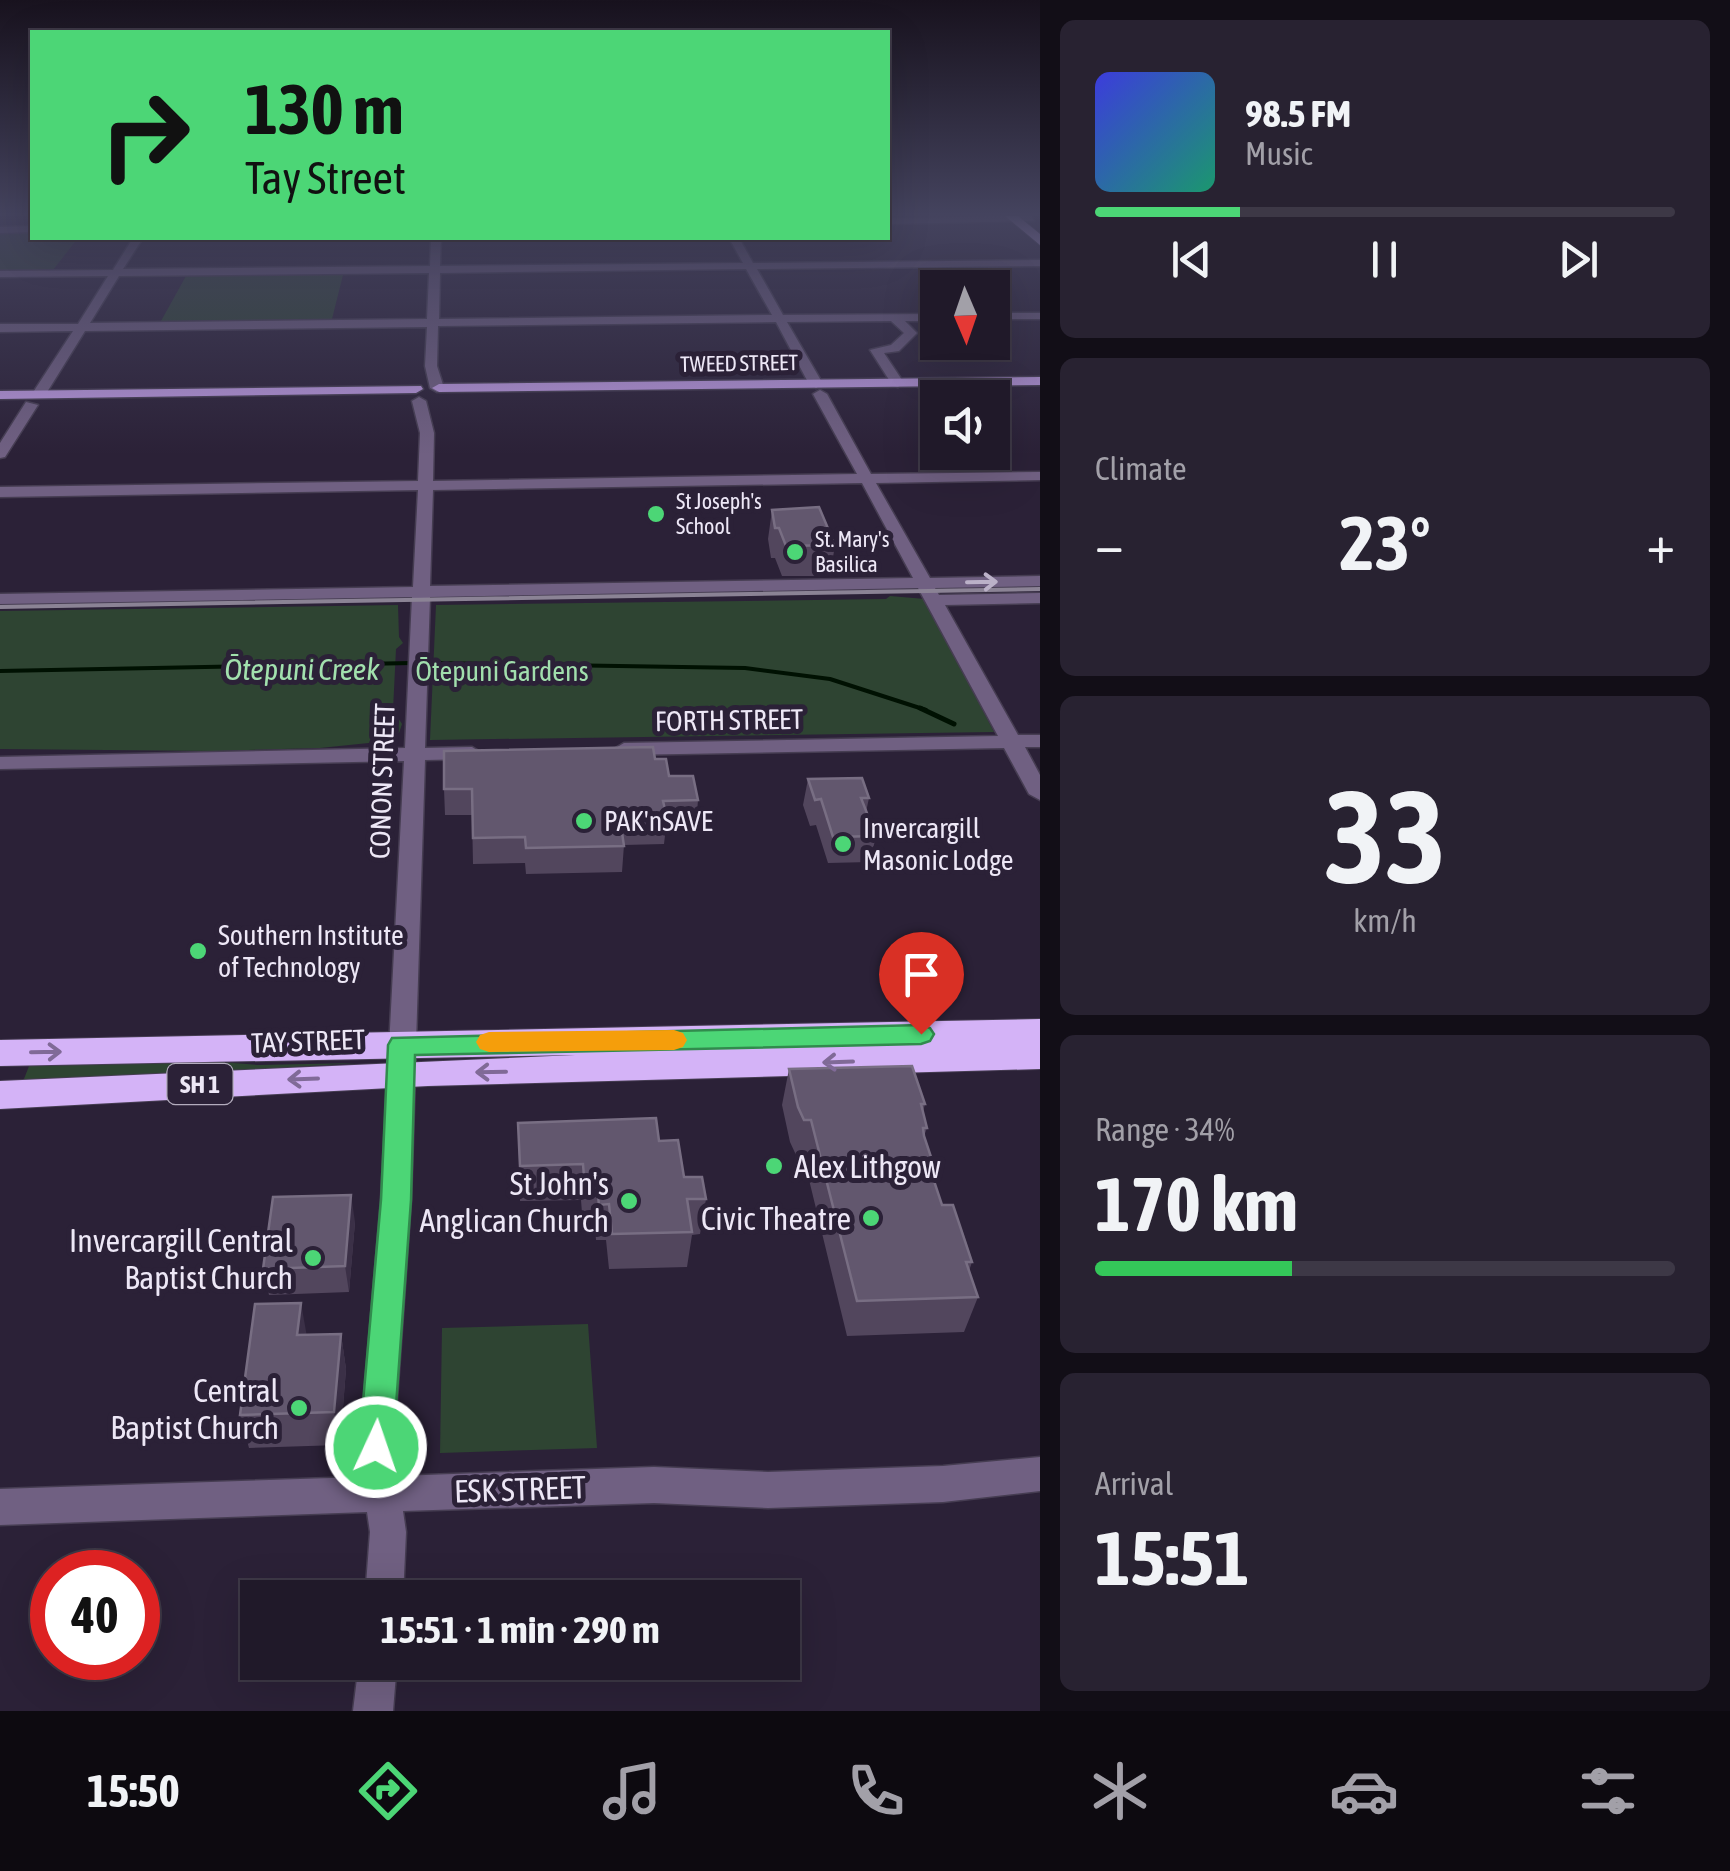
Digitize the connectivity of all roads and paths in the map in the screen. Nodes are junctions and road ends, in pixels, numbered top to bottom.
1 (101, 296) edge
2 (433, 296) edge
3 (766, 296) edge
4 (1010, 316) edge
5 (1040, 316) edge
6 (920, 317) edge
7 (895, 318) junction
8 (779, 319) junction
9 (432, 323) junction
10 (0, 328) edge
11 (81, 328) junction
12 (1040, 381) edge
13 (898, 383) junction
14 (920, 384) edge
15 (1010, 386) edge
16 (1010, 386) edge
17 (818, 389) junction
18 (920, 390) edge
19 (1040, 391) edge
20 (625, 392) junction
21 (428, 394) junction
22 (7, 395) edge
23 (35, 400) junction
24 (0, 405) edge
25 (0, 454) edge
26 (1040, 476) edge
27 (867, 478) junction
28 (425, 485) junction
29 (0, 492) edge
30 (1040, 581) edge
31 (421, 592) junction
32 (929, 592) junction
33 (1040, 598) edge
34 (0, 599) edge
35 (1012, 742) junction
36 (1040, 742) edge
37 (608, 750) edge
38 (492, 753) edge
39 (413, 755) junction
40 (0, 763) edge
41 (1040, 794) edge
42 (1040, 1032) edge
43 (0, 1053) edge
44 (1040, 1056) edge
45 (401, 1059) junction
46 (0, 1095) edge
47 (1040, 1474) edge
48 (381, 1494) junction
49 (0, 1507) edge
50 (385, 1580) edge
51 (376, 1680) edge
52 (373, 1711) edge

1 - 11 street
2 - 9 street
3 - 8 street
4 - 5 street
6 - 7 street
7 - 8 street
7 - 13 street
8 - 9 street
8 - 17 street
9 - 11 street
9 - 21 street
10 - 11 street
11 - 23 street
12 - 15 main road, TWEED STREET
13 - 14 main road, TWEED STREET
13 - 17 main road, TWEED STREET
16 - 19 main road, TWEED STREET
17 - 18 main road, TWEED STREET
17 - 20 main road, TWEED STREET
17 - 20 main road, TWEED STREET
17 - 27 street
20 - 21 main road, TWEED STREET
21 - 23 main road, TWEED STREET
21 - 23 main road, TWEED STREET
21 - 28 street, CONON STREET
22 - 23 main road
23 - 24 main road, TWEED STREET
23 - 25 street
26 - 27 street
27 - 28 street
27 - 32 street
28 - 29 street
28 - 31 street, CONON STREET
32 -> 30 street
31 - 32 street
31 - 34 street
31 - 39 street, CONON STREET
32 - 33 street
32 - 35 street
35 - 36 street, FORTH STREET
35 - 37 street, FORTH STREET
35 - 41 street
38 - 39 street
39 - 40 street
39 - 45 street, CONON STREET
42 - 45 highway, TAY STREET / SH 1
43 -> 45 highway, TAY STREET / SH 1
44 -> 45 highway, TAY STREET / SH 1
45 -> 46 highway, TAY STREET / SH 1
45 - 48 street, CONON STREET
47 - 48 street, ESK STREET
48 - 49 street, ESK STREET
48 - 50 street, CONON STREET
51 - 52 street

